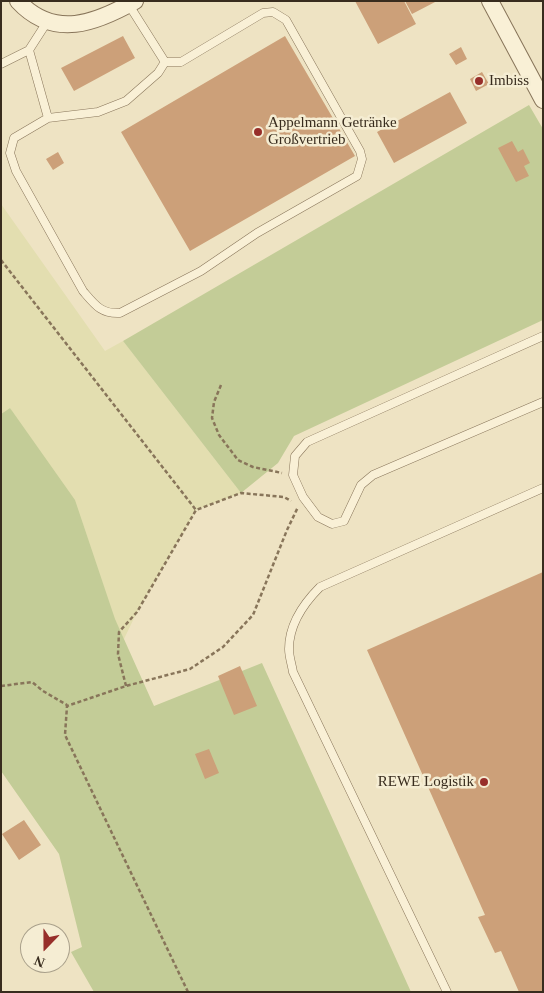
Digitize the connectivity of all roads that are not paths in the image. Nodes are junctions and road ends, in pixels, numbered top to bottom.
1 (18, 1) edge
2 (490, 1) edge
3 (132, 3) edge
4 (47, 22) junction
5 (29, 50) junction
6 (165, 62) junction
7 (1, 64) edge
8 (543, 100) edge
9 (48, 118) junction
10 (543, 336) edge
11 (543, 402) edge
12 (543, 488) edge
13 (447, 992) edge

1 - 4 street
2 - 8 street
3 - 4 street
3 - 6 lane
4 - 5 lane
5 - 7 lane
5 - 9 lane
6 - 9 lane
6 - 9 lane
10 - 11 lane
12 - 13 lane

